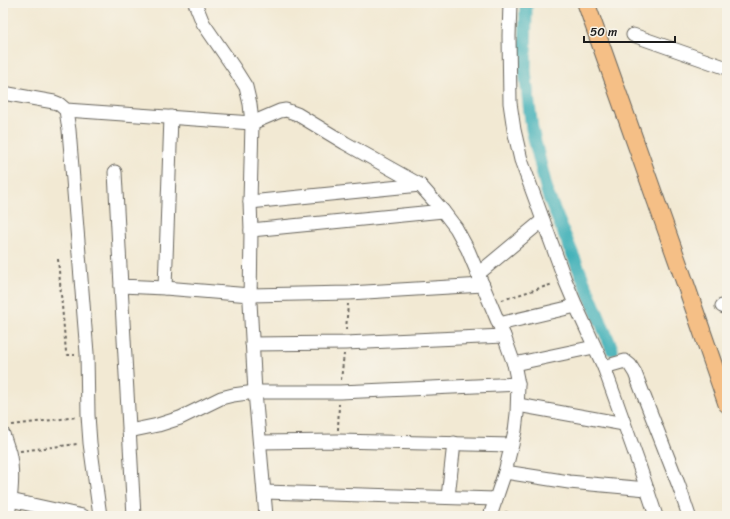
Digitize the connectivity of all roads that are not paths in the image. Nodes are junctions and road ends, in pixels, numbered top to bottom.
1 (195, 3) edge
2 (510, 3) edge
3 (586, 3) edge
4 (633, 35) dead end
5 (727, 68) edge
6 (3, 93) edge
7 (66, 110) junction
8 (171, 117) junction
9 (252, 123) junction
10 (115, 172) dead end
11 (420, 185) junction
12 (250, 202) junction
13 (443, 211) junction
14 (543, 220) junction
15 (251, 230) junction
16 (481, 280) junction
17 (121, 286) junction
18 (165, 288) junction
19 (250, 295) junction
20 (576, 306) junction
21 (499, 324) junction
22 (504, 336) junction
23 (252, 344) junction
24 (594, 347) junction
25 (514, 364) junction
26 (604, 367) junction
27 (518, 384) junction
28 (256, 392) junction
29 (727, 404) edge
30 (518, 405) junction
31 (624, 424) junction
32 (7, 429) edge
33 (129, 431) junction
34 (260, 442) junction
35 (454, 443) junction
36 (512, 445) junction
37 (7, 451) edge
38 (505, 472) junction
39 (647, 489) junction
40 (264, 492) junction
41 (448, 497) junction
42 (7, 500) edge
43 (493, 508) edge
44 (70, 515) edge
45 (8, 516) edge
46 (83, 516) edge
47 (100, 516) edge
48 (134, 516) edge
49 (266, 516) edge
50 (656, 516) edge
51 (690, 516) edge

1 - 9 street
2 - 14 street
3 - 29 main road
4 - 5 street
6 - 7 street
7 - 8 street
7 - 47 street
8 - 9 street
8 - 18 street
9 - 11 street
9 - 12 street
10 - 17 street
11 - 12 street
11 - 13 street
12 - 15 street
13 - 15 street
13 - 16 street
14 - 16 street
14 - 20 street
15 - 19 street
16 - 19 street
16 - 21 street
17 - 18 street
17 - 33 street
18 - 19 street
19 - 23 street
20 - 21 street
20 - 24 street
21 - 22 street
22 - 23 street
22 - 25 street
23 - 28 street
24 - 25 street
24 - 26 street
25 - 27 street
26 - 31 street
26 - 51 street
27 - 28 street
27 - 30 street
28 - 33 street
28 - 34 street
30 - 31 street
30 - 36 street
31 - 39 street
32 - 37 street
33 - 48 street
34 - 35 street
34 - 40 street
35 - 36 street
35 - 41 street
36 - 38 street
37 - 42 street
38 - 39 street
38 - 43 street
39 - 50 street
40 - 41 street
40 - 49 street
41 - 43 street
42 - 44 street
42 - 45 street
44 - 46 street

